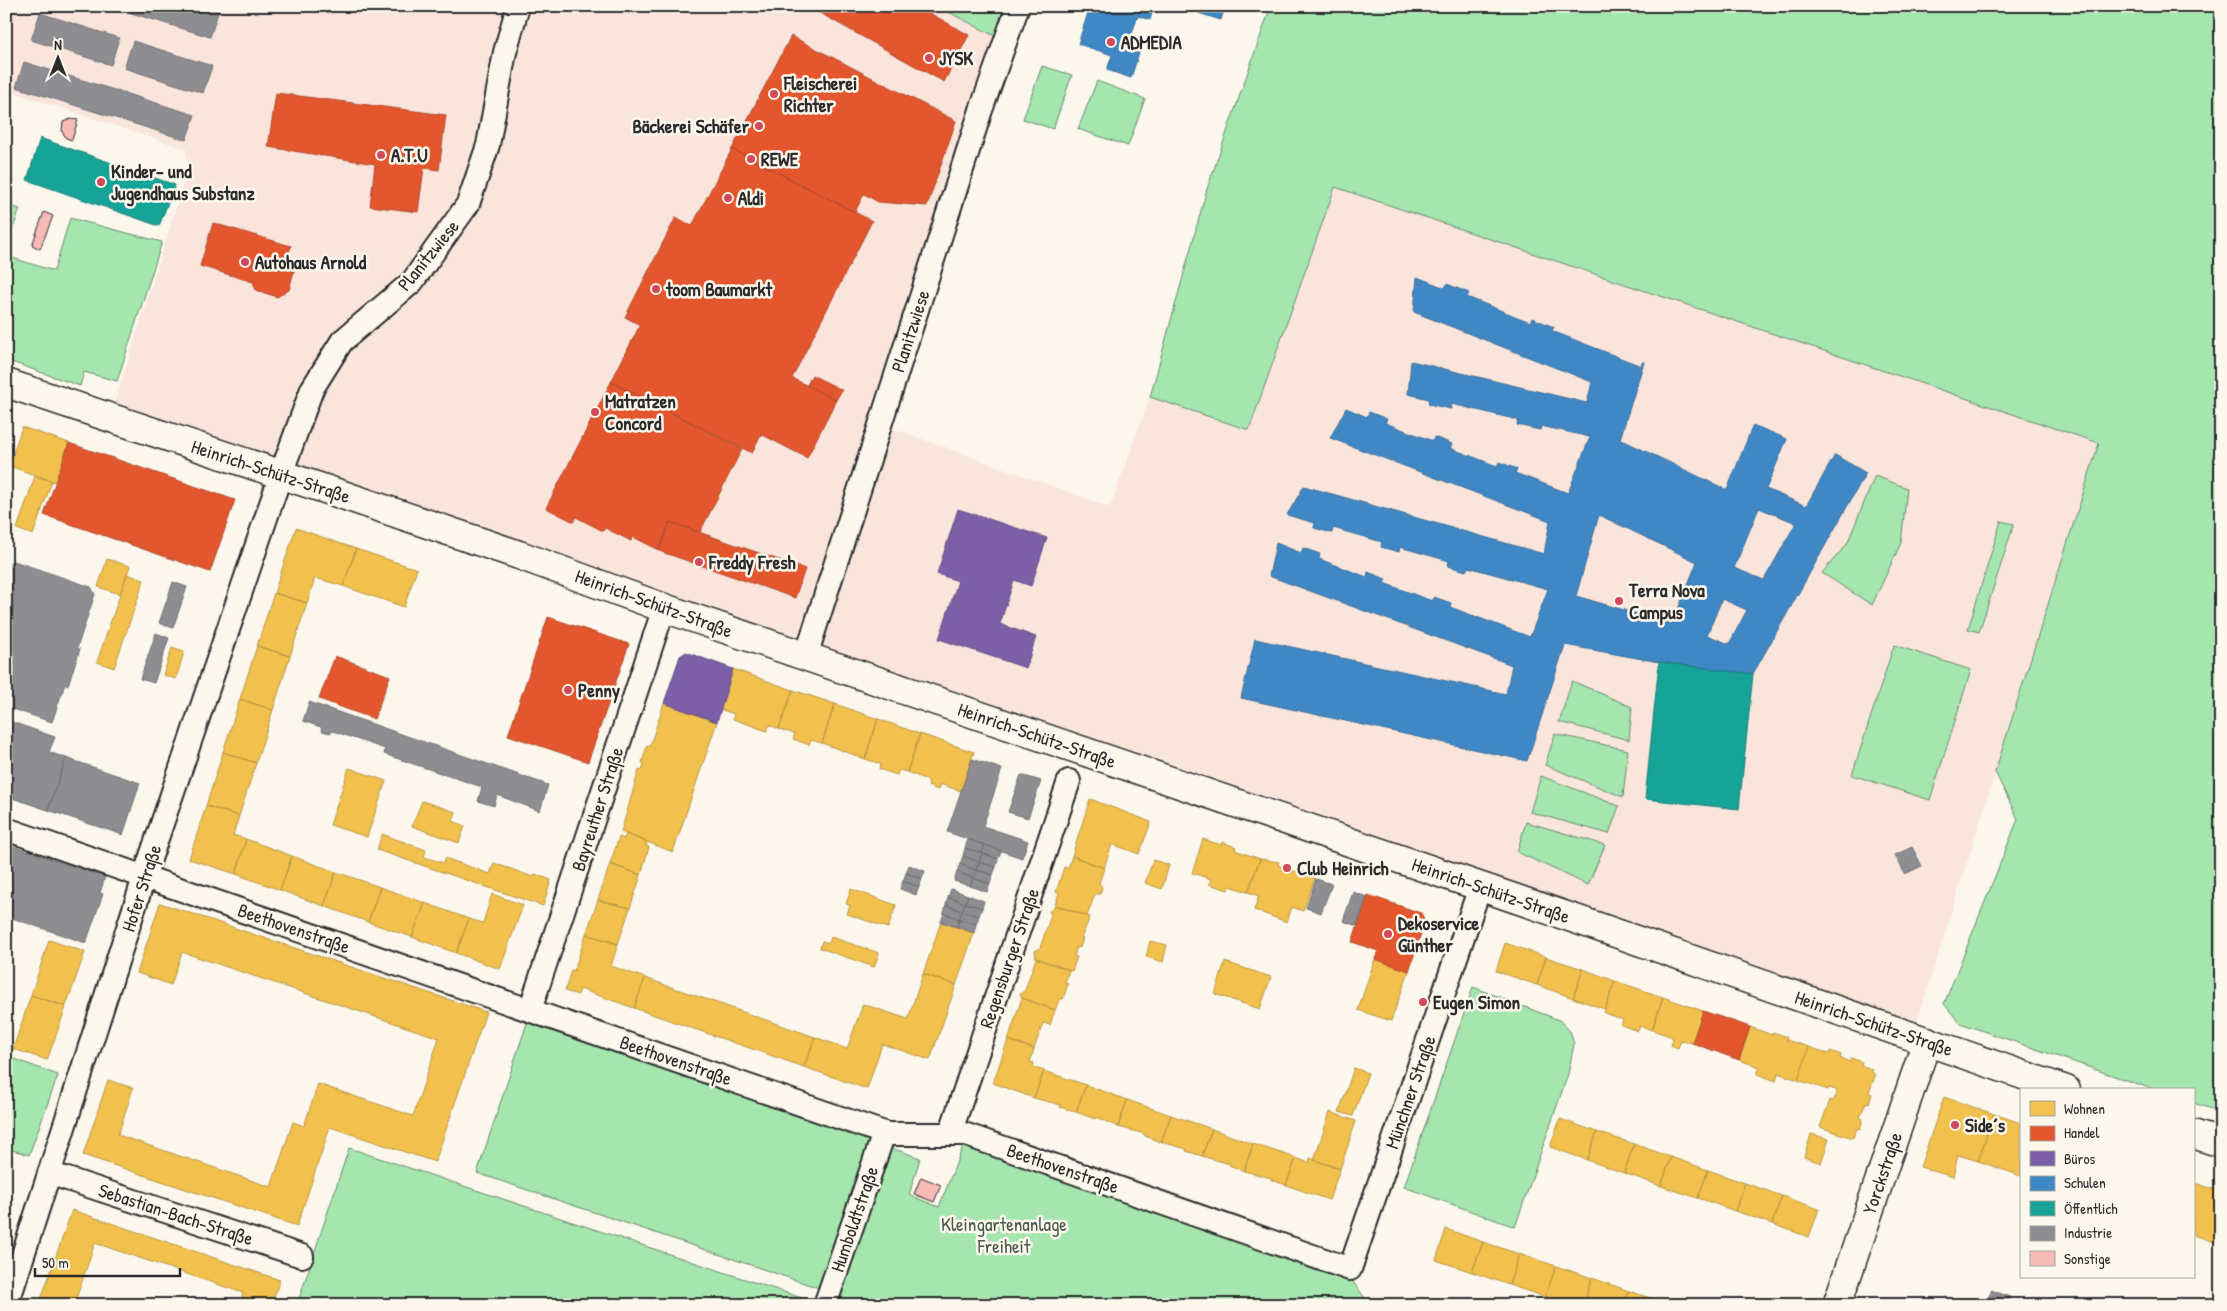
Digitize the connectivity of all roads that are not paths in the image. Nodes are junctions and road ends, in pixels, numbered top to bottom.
1 (518, 6) edge
2 (1018, 6) edge
3 (6, 383) edge
4 (280, 474) junction
5 (664, 608) junction
6 (806, 656) junction
7 (1069, 781) dead end
8 (6, 829) edge
9 (145, 876) junction
10 (1480, 887) junction
11 (530, 1010) junction
12 (1927, 1041) junction
13 (2060, 1088) edge
14 (884, 1132) junction
15 (950, 1134) junction
16 (2194, 1134) edge
17 (2221, 1144) edge
18 (50, 1172) junction
19 (302, 1256) dead end
20 (1350, 1269) joint
21 (7, 1305) edge
22 (825, 1305) edge
23 (1837, 1305) edge

1 - 4 street, Planitzwiese
2 - 6 street, Planitzwiese
3 - 4 main road, Heinrich-Schütz-Straße
4 - 5 main road, Heinrich-Schütz-Straße
4 - 9 street, Hofer Straße
5 - 6 main road, Heinrich-Schütz-Straße
5 - 11 street, Bayreuther Straße
6 - 10 main road, Heinrich-Schütz-Straße
7 - 15 street, Regensburger Straße
8 - 9 street, Beethovenstraße
9 - 11 street, Beethovenstraße
9 - 18 street, Hofer Straße
10 - 12 main road, Heinrich-Schütz-Straße
10 - 20 street, Münchner Straße
11 - 14 street, Beethovenstraße
12 - 13 main road, Heinrich-Schütz-Straße
12 - 23 main road, Yorckstraße
14 - 15 street, Beethovenstraße
14 - 22 street, Humboldtstraße
15 - 20 street, Beethovenstraße
16 - 17 main road
18 - 19 street, Sebastian-Bach-Straße
18 - 21 street, Hofer Straße

